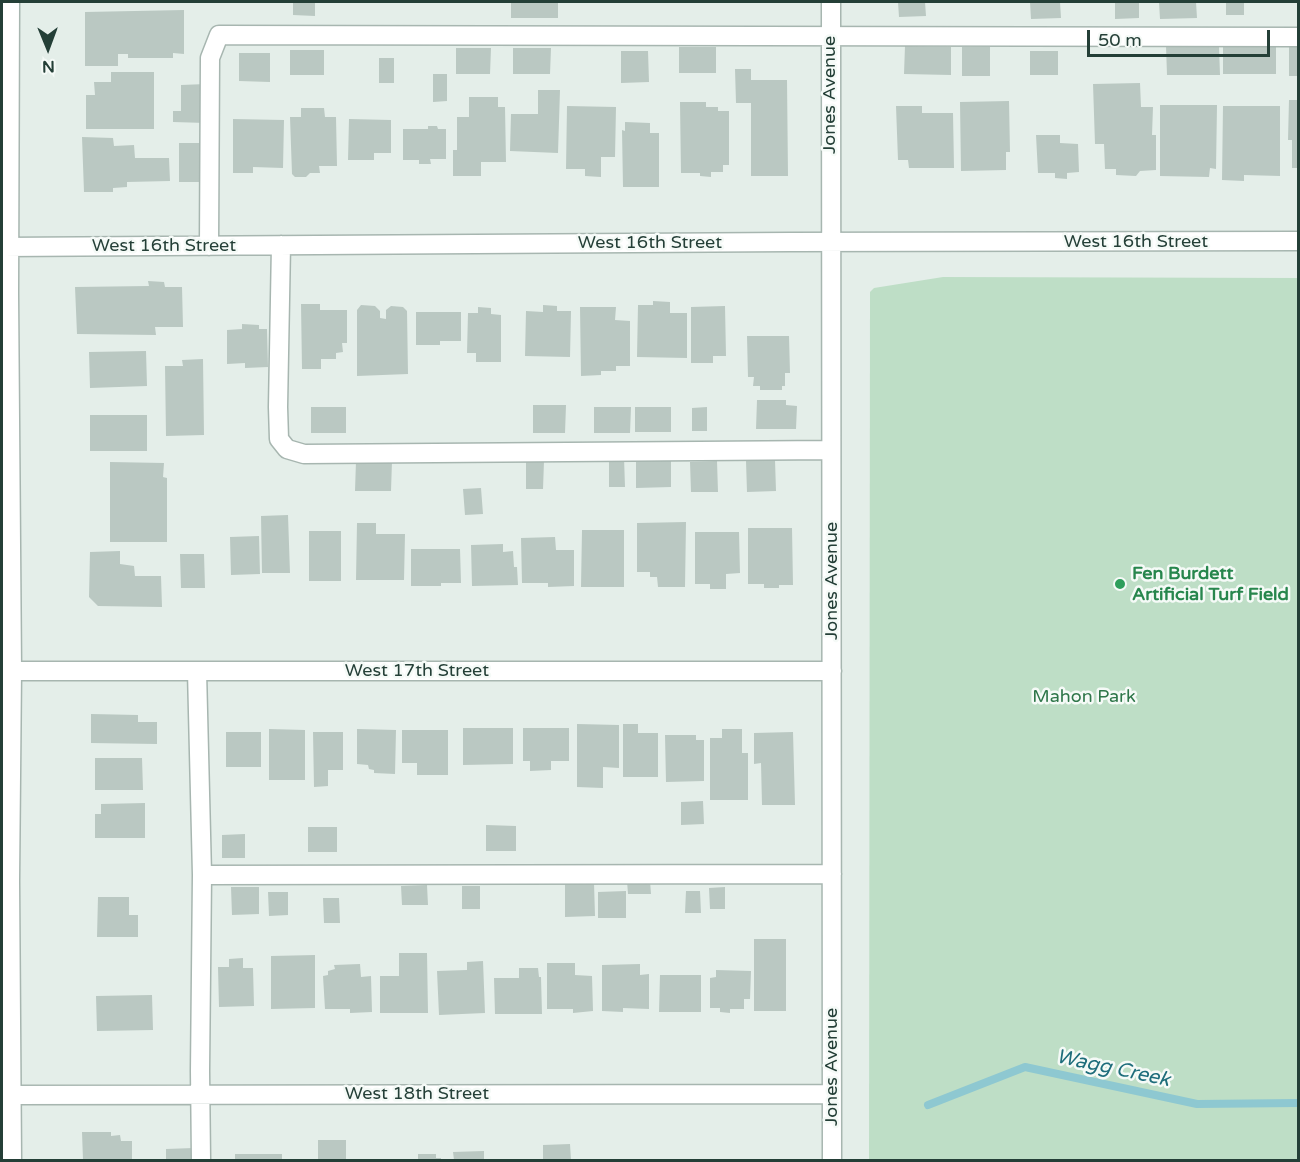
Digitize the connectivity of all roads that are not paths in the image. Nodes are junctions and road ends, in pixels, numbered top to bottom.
1 (10, 2) edge
2 (831, 2) edge
3 (830, 35) junction
4 (1299, 37) edge
5 (1299, 241) edge
6 (831, 242) junction
7 (281, 245) junction
8 (209, 246) junction
9 (5, 247) edge
10 (831, 450) junction
11 (7, 671) edge
12 (197, 671) junction
13 (832, 671) junction
14 (832, 874) junction
15 (202, 875) junction
16 (6, 881) edge
17 (832, 1094) junction
18 (7, 1095) edge
19 (201, 1095) junction
20 (12, 1161) edge
21 (201, 1161) edge
22 (832, 1161) edge

1 - 9 street
2 - 3 street, Jones Avenue
3 - 4 street
3 - 6 street, Jones Avenue
3 - 8 street
5 - 6 street, West 16th Street
6 - 7 street, West 16th Street
6 - 10 street, Jones Avenue
7 - 8 street, West 16th Street
7 - 10 street
8 - 9 street, West 16th Street
9 - 11 street
10 - 13 street, Jones Avenue
11 - 12 street, West 17th Street
11 - 16 street
12 - 13 street, West 17th Street
12 - 15 street
13 - 14 street, Jones Avenue
14 - 15 street
14 - 17 street, Jones Avenue
15 - 19 street
16 - 18 street
17 - 19 street, West 18th Street
17 - 22 street, Jones Avenue
18 - 19 street, West 18th Street
18 - 20 street
19 - 21 street

